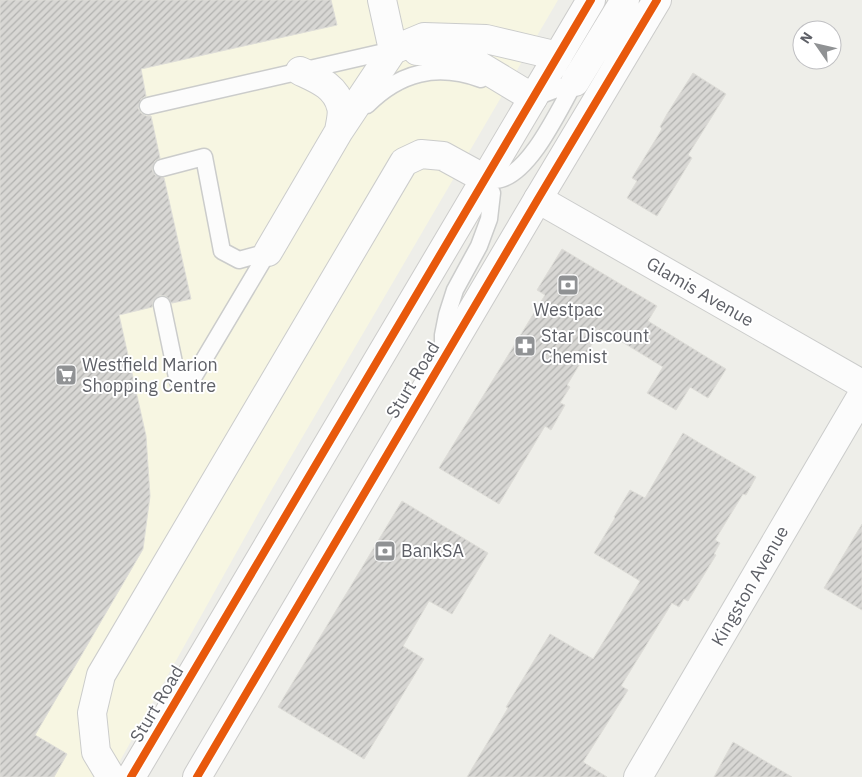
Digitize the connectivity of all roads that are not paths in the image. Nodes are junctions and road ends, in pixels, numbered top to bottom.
1 (382, 0) edge
2 (591, 0) edge
3 (624, 0) edge
4 (657, 0) edge
5 (393, 50) junction
6 (558, 56) junction
7 (300, 71) junction
8 (575, 82) junction
9 (533, 98) junction
10 (148, 106) dead end
11 (339, 131) junction
12 (162, 168) dead end
13 (486, 179) junction
14 (538, 199) junction
15 (268, 252) junction
16 (162, 305) dead end
17 (442, 360) junction
18 (862, 384) edge
19 (862, 395) edge
20 (111, 777) edge
21 (131, 777) edge
22 (197, 777) edge
23 (638, 777) edge

1 - 5 street
2 - 6 street, Sturt Road
3 - 8 street
4 - 14 street, Sturt Road
5 - 6 street
5 - 7 lane
5 - 9 street
5 - 11 street
6 - 9 street, Sturt Road
7 - 10 lane
7 - 11 street
8 - 9 lane
8 - 13 lane
9 - 11 lane
9 - 13 street, Sturt Road
11 - 15 street
12 - 15 lane
13 - 17 lane
13 - 20 street
13 - 21 street, Sturt Road
14 - 17 street, Sturt Road
14 - 18 street, Glamis Avenue
15 - 16 lane
17 - 22 street, Sturt Road
19 - 23 street, Kingston Avenue

